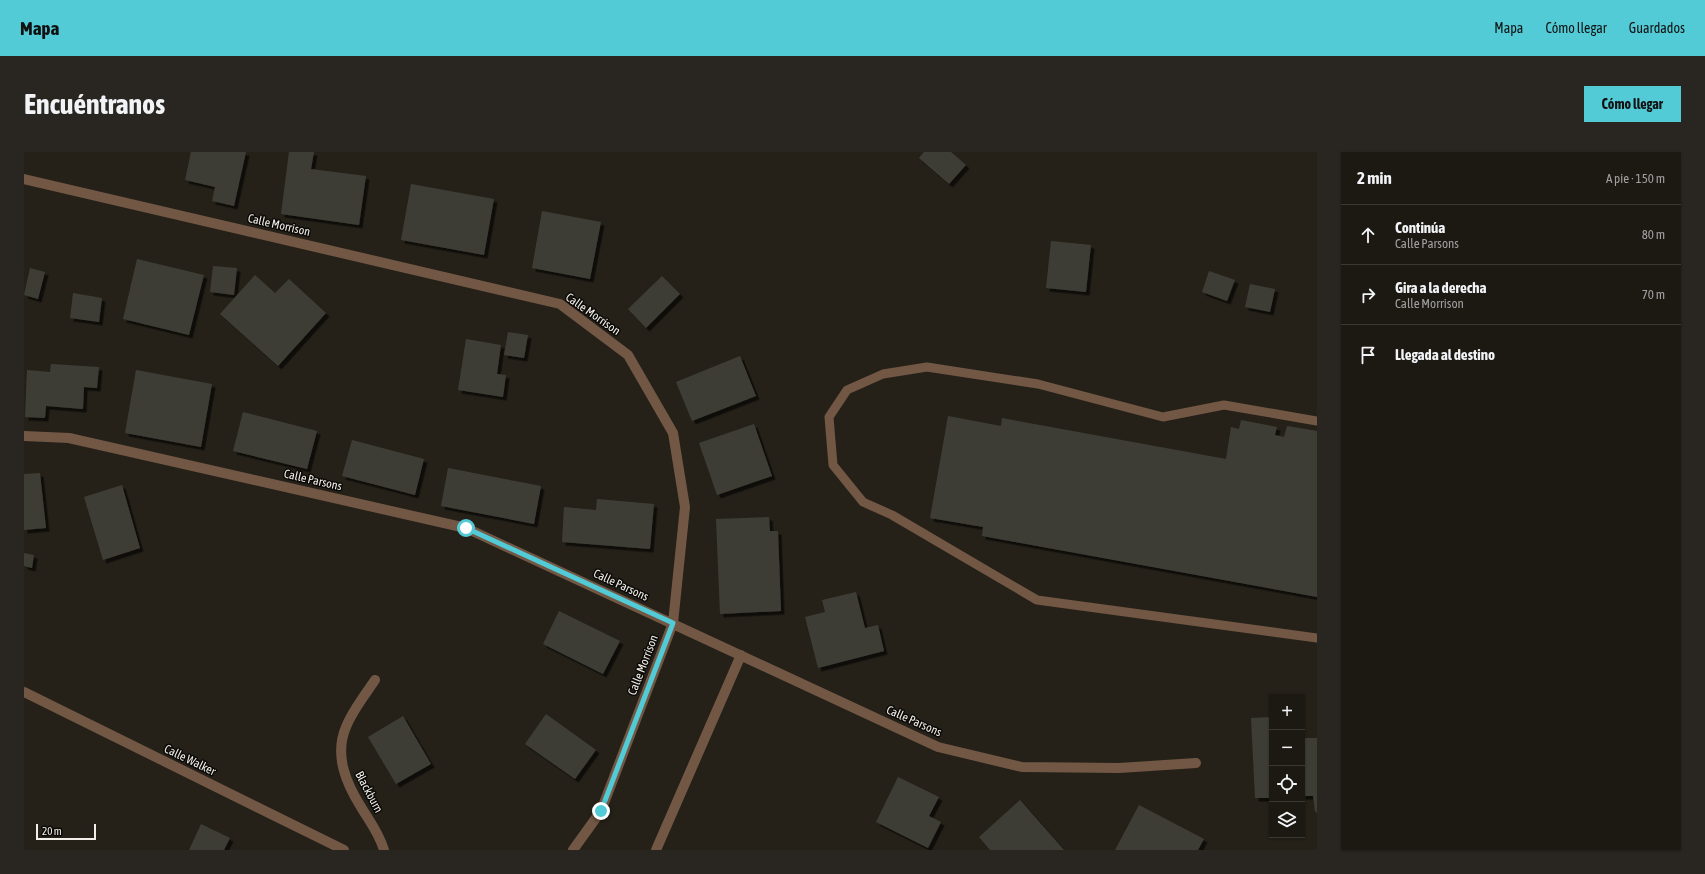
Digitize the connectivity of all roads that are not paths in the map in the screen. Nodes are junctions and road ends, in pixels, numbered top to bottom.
1 (24, 179) edge
2 (1317, 421) edge
3 (24, 436) edge
4 (673, 623) junction
5 (1317, 638) edge
6 (741, 655) junction
7 (375, 680) dead end
8 (24, 692) edge
9 (1196, 763) dead end
10 (344, 850) edge
11 (384, 850) edge
12 (573, 850) edge
13 (656, 850) edge

1 - 4 street, Calle Morrison
2 - 5 lane
3 - 4 street, Calle Parsons
4 - 6 street, Calle Parsons
4 - 12 street, Calle Morrison
6 - 9 street, Calle Parsons
6 - 13 street
7 - 11 street, Blackburn
8 - 10 street, Calle Walker

